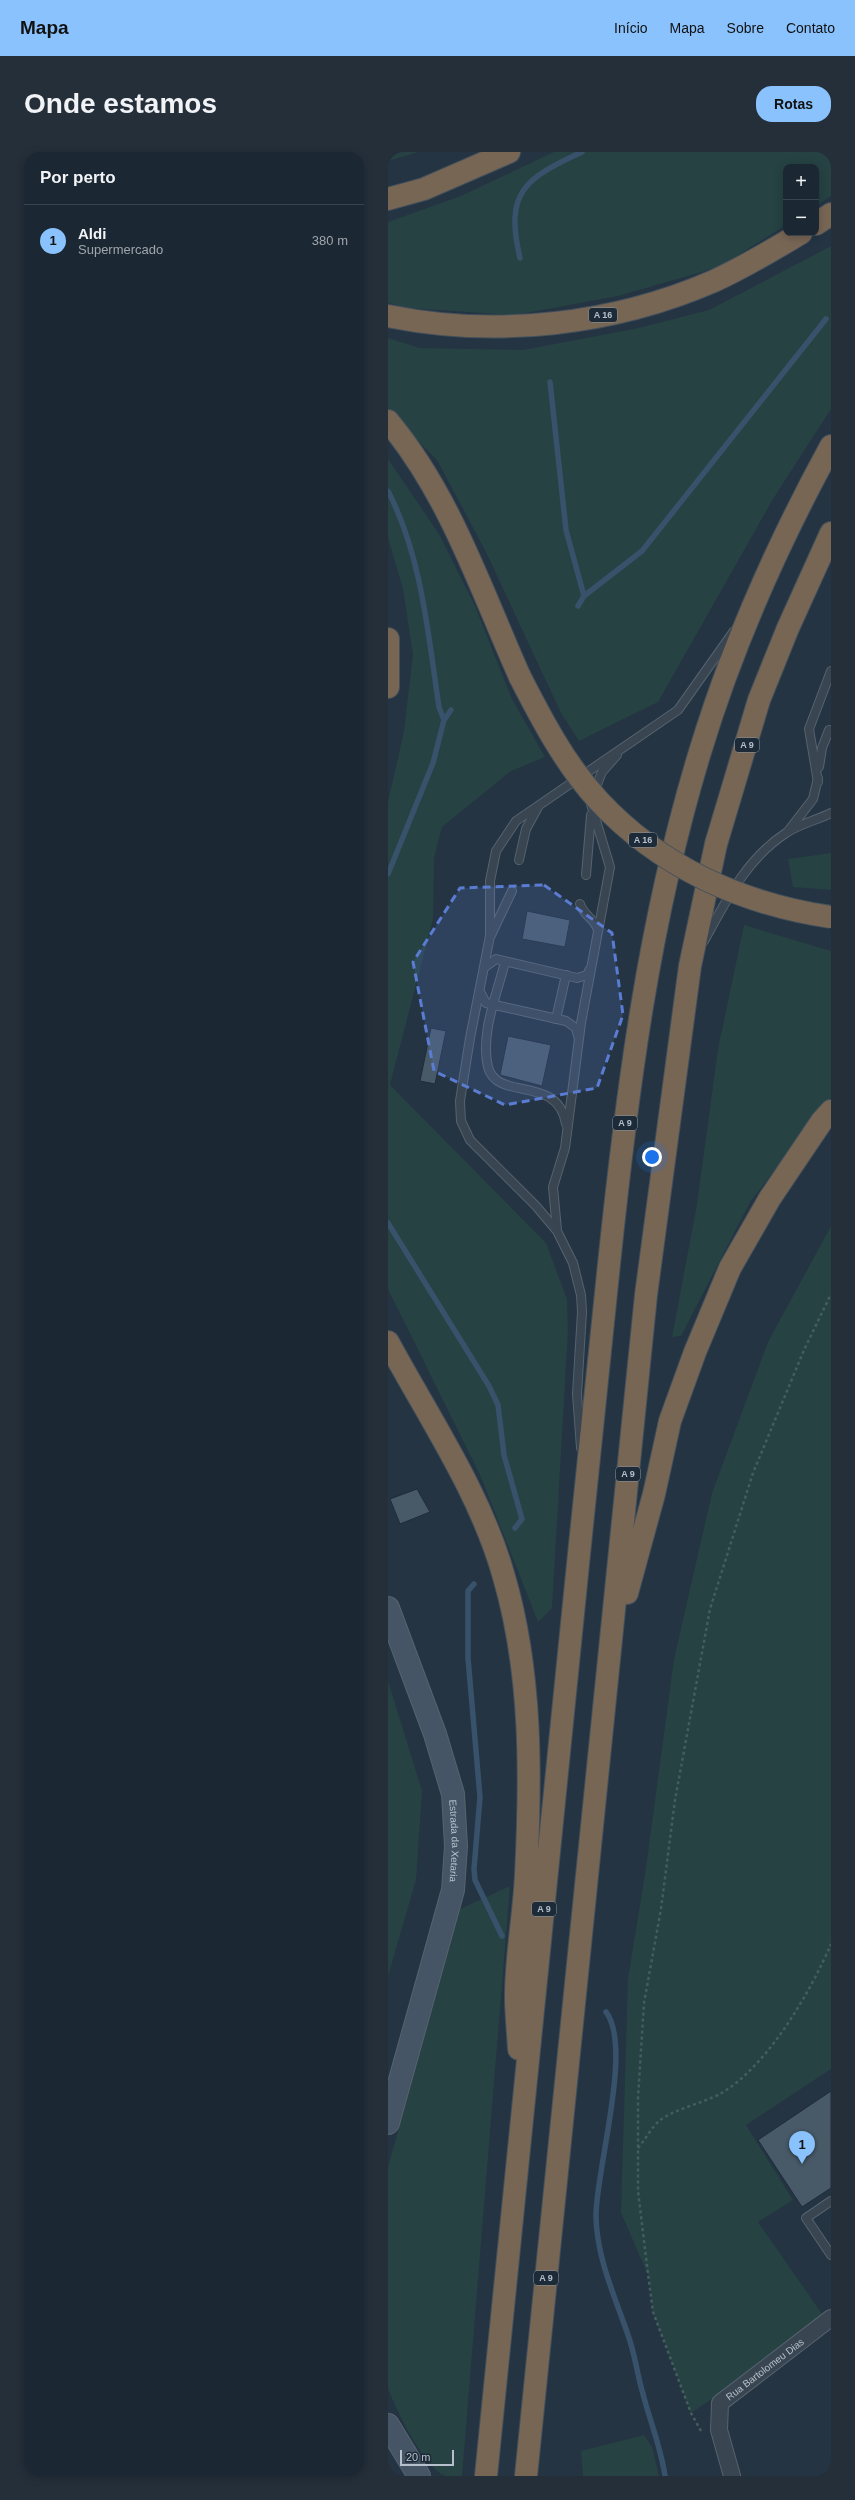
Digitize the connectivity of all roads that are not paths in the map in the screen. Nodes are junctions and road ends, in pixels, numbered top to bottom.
1 (509, 152) edge
2 (388, 199) edge
3 (831, 214) edge
4 (819, 222) edge
5 (796, 236) edge
6 (388, 316) edge
7 (388, 421) edge
8 (831, 446) edge
9 (831, 533) edge
10 (754, 605) junction
11 (388, 639) edge
12 (831, 671) edge
13 (388, 687) edge
14 (830, 730) dead end
15 (625, 745) junction
16 (818, 782) junction
17 (541, 803) junction
18 (591, 804) junction
19 (831, 813) edge
20 (788, 832) junction
21 (519, 860) dead end
22 (586, 875) dead end
23 (512, 890) dead end
24 (580, 904) dead end
25 (831, 917) edge
26 (598, 930) junction
27 (490, 936) junction
28 (505, 962) junction
29 (690, 966) junction
30 (485, 967) junction
31 (591, 968) junction
32 (566, 975) junction
33 (479, 990) junction
34 (494, 1005) junction
35 (556, 1019) junction
36 (579, 1040) junction
37 (831, 1111) edge
38 (566, 1128) junction
39 (558, 1231) junction
40 (388, 1342) edge
41 (585, 1504) junction
42 (388, 1608) edge
43 (610, 1654) junction
44 (523, 2118) junction
45 (388, 2123) edge
46 (831, 2201) edge
47 (831, 2255) edge
48 (831, 2318) edge
49 (388, 2425) edge
50 (419, 2476) edge
51 (486, 2476) edge
52 (526, 2476) edge
53 (732, 2476) edge

1 - 2 highway
3 - 4 highway
5 - 6 highway, A 16
7 - 25 highway, A 16, bridge
8 - 10 highway, A 9
9 - 29 highway, A 9
10 - 15 lane
10 - 41 highway, A 9
11 - 13 highway
12 - 16 lane
14 - 16 lane
15 - 17 lane
15 - 18 lane
16 - 20 lane
17 - 21 lane
17 - 27 lane
18 - 22 lane
18 - 26 lane
19 - 20 lane
20 - 29 lane
23 - 27 lane
24 - 26 lane
26 - 31 lane
27 - 30 lane
28 - 30 lane
28 - 32 lane
28 - 34 lane
29 - 43 highway, A 9
30 - 33 lane
31 - 32 lane
31 - 36 lane
32 - 35 lane
33 - 34 lane
33 - 39 lane
34 - 35 lane
34 - 38 lane
35 - 36 lane
36 - 38 lane
37 - 43 highway
38 - 39 lane
39 - 41 lane
40 - 44 highway
41 - 44 highway, A 9
42 - 45 street, Estrada da Xetaria
43 - 52 highway, A 9
44 - 51 highway, A 9
46 - 47 lane
48 - 53 street, Rua Bartolomeu Dias
49 - 50 street

